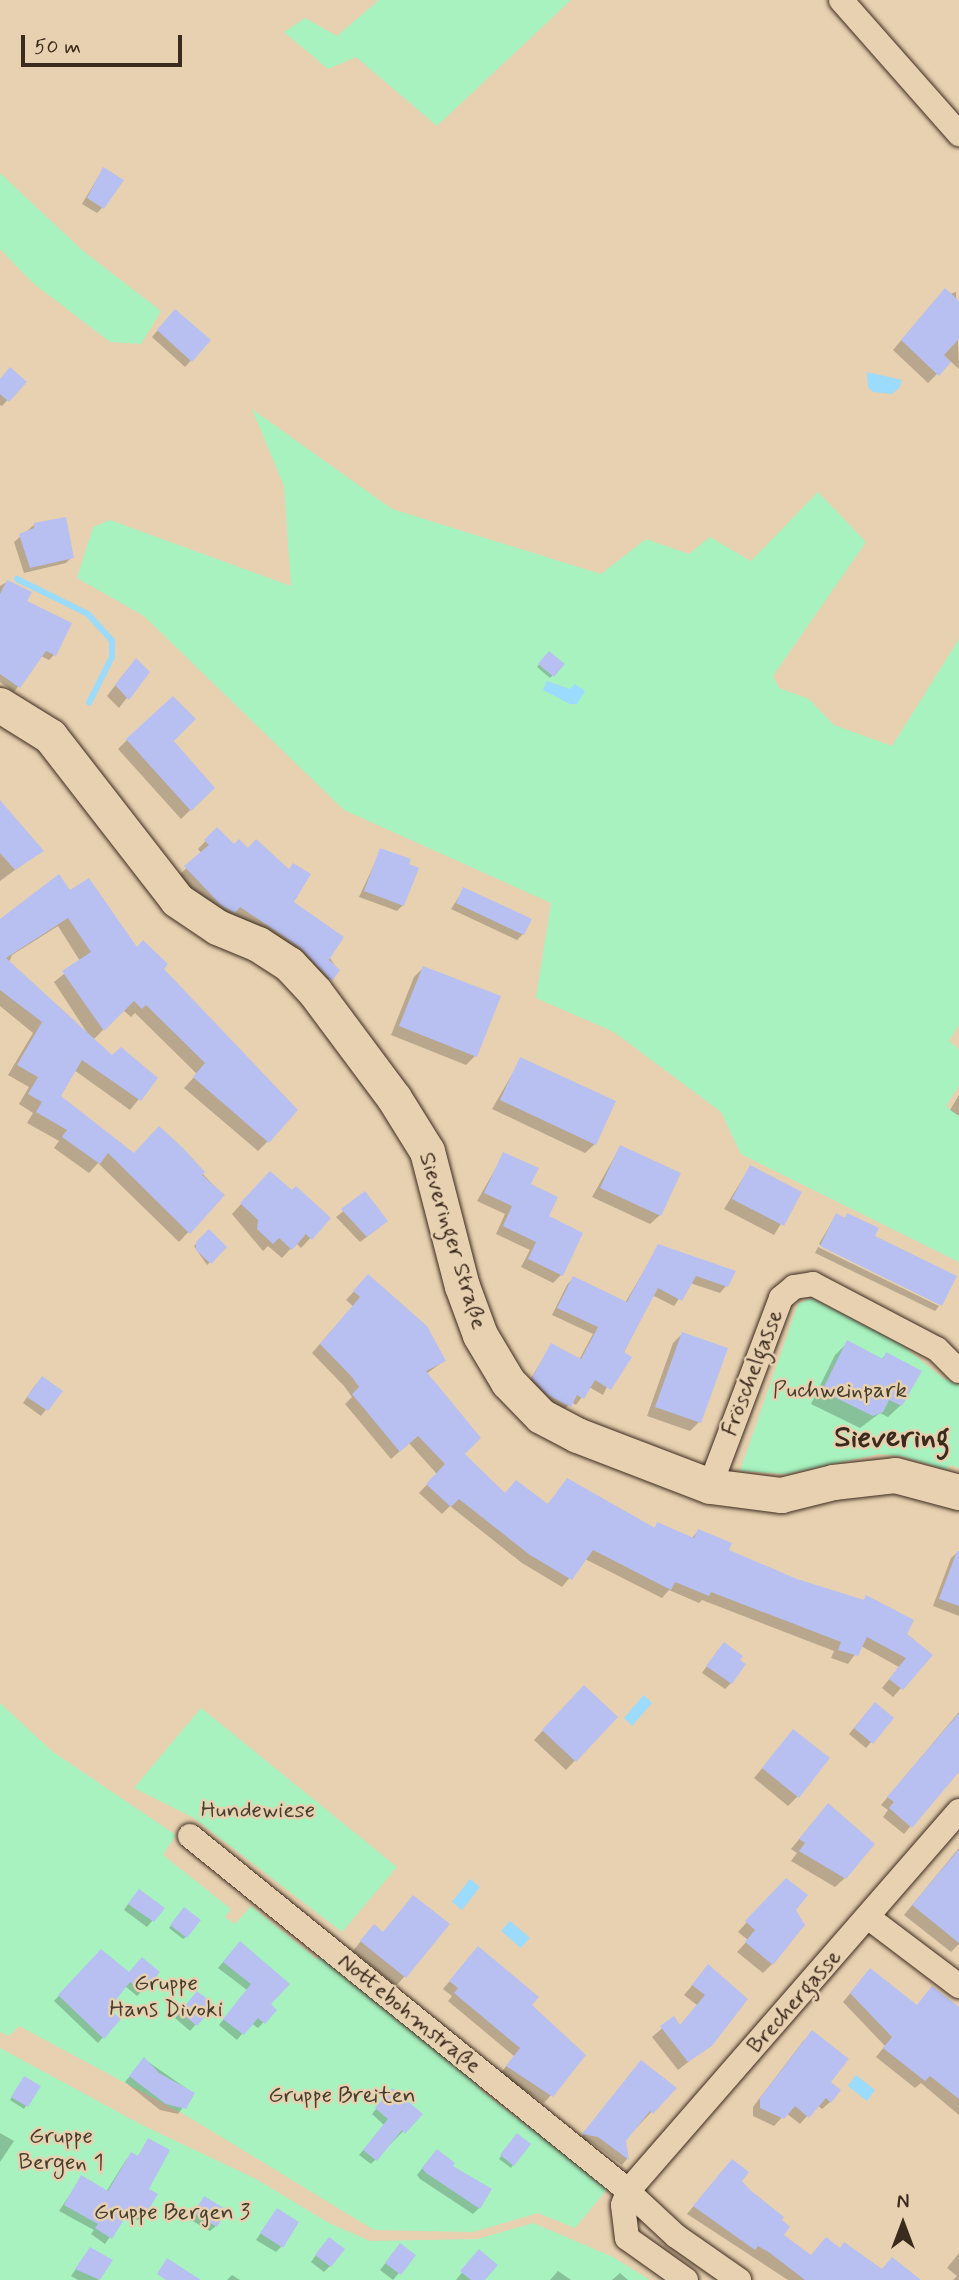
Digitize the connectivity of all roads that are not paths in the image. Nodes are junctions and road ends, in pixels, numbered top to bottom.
1 (841, 0) edge
2 (959, 134) edge
3 (0, 705) edge
4 (959, 1371) edge
5 (710, 1486) junction
6 (959, 1492) edge
7 (959, 1811) edge
8 (190, 1836) dead end
9 (869, 1918) junction
10 (959, 1986) edge
11 (628, 2191) junction
12 (686, 2280) edge
13 (739, 2280) edge

1 - 2 street
3 - 5 main road, Sieveringer Straße
4 - 5 street, Fröschelgasse
5 - 6 main road, Sieveringer Straße
7 - 9 street, Brechergasse
8 - 11 street, Nottebohmstraße
9 - 10 street
9 - 11 street, Brechergasse
11 - 12 street
11 - 13 street, Nottebohmstraße

